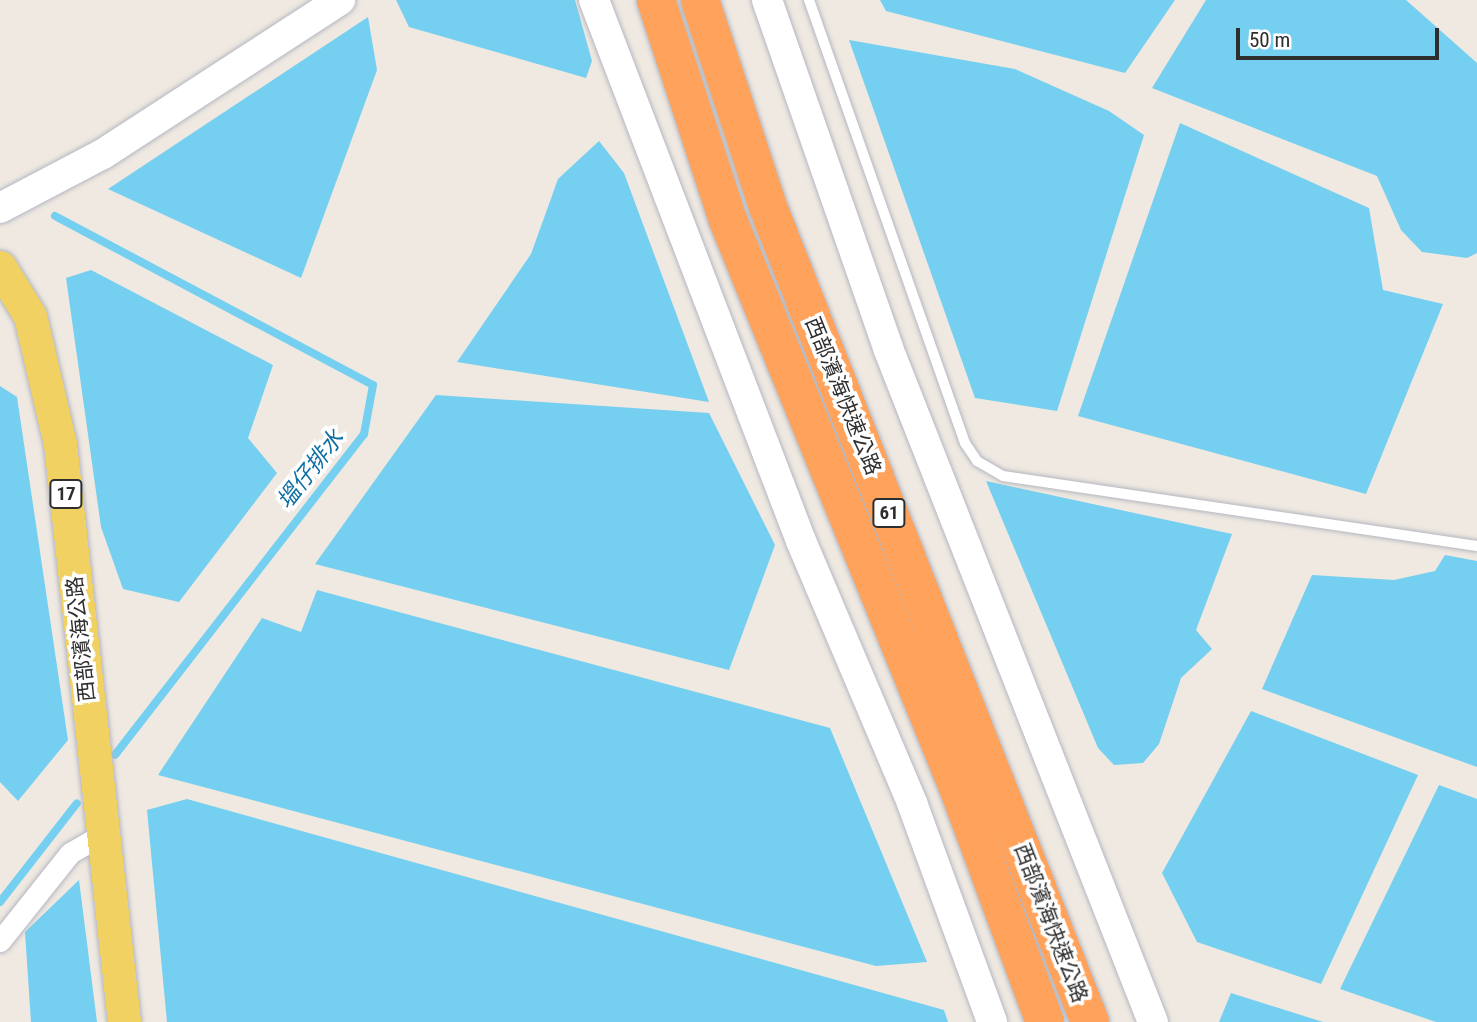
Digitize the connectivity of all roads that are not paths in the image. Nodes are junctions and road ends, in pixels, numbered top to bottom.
1 (340, 0) edge
2 (594, 0) edge
3 (656, 0) edge
4 (700, 0) edge
5 (767, 0) edge
6 (809, 0) edge
7 (312, 8) edge
8 (0, 208) edge
9 (0, 267) edge
10 (1477, 546) edge
11 (103, 834) junction
12 (0, 941) edge
13 (124, 1022) edge
14 (992, 1022) edge
15 (1045, 1022) edge
16 (1090, 1022) edge
17 (1153, 1022) edge

1 - 7 street
2 - 14 street
3 - 15 highway, 西部濱海快速公路 / 61
4 - 16 highway, 西部濱海快速公路 / 61
5 - 17 street
6 - 10 lane
7 - 8 street
9 - 11 main road, 西部濱海公路 / 17
11 - 12 street
11 - 13 main road, 西部濱海公路 / 17

